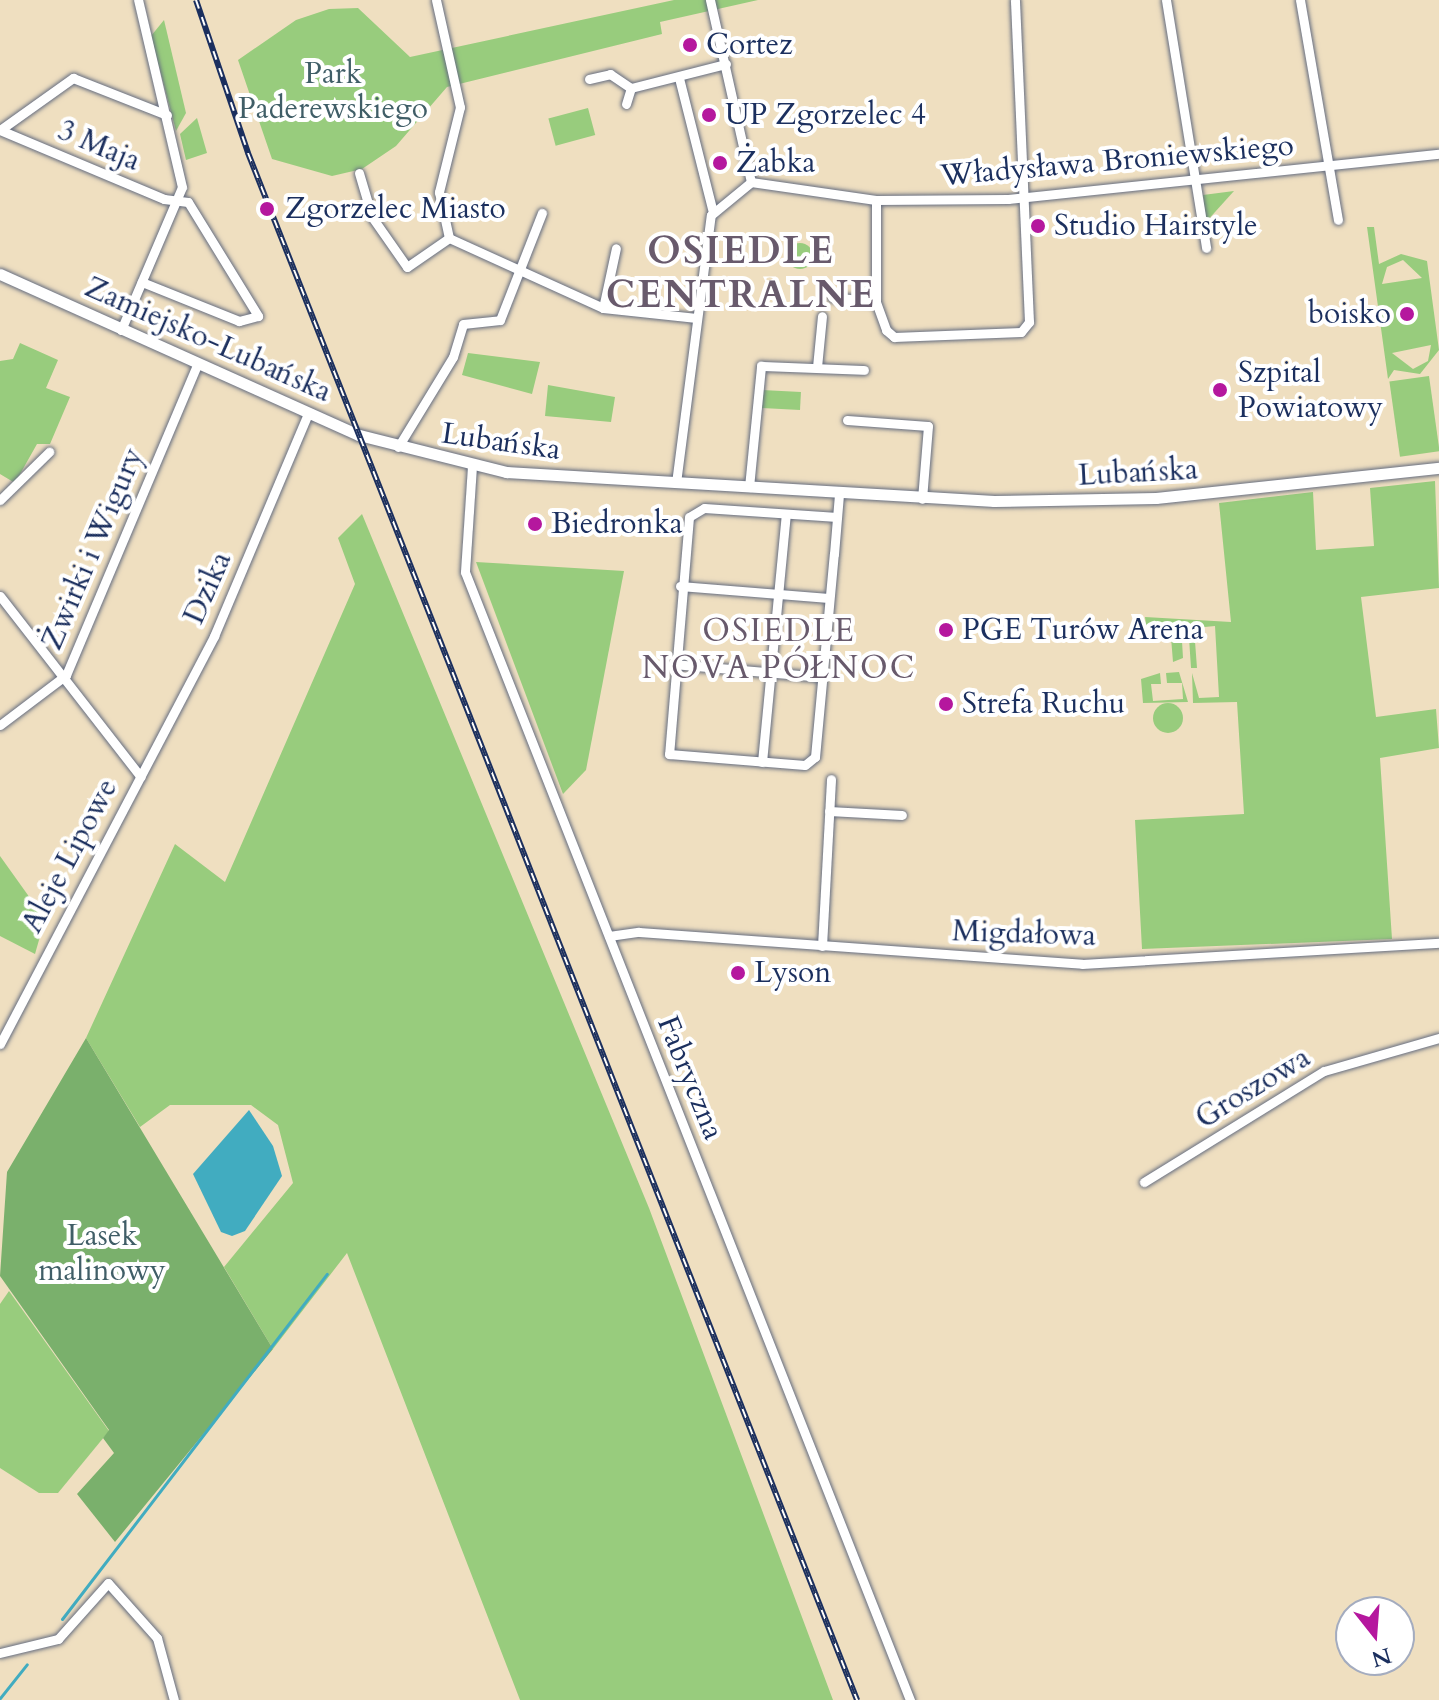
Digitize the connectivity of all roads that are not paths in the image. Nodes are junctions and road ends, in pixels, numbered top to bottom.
1 (138, 0) edge
2 (436, 0) edge
3 (710, 0) edge
4 (1015, 0) edge
5 (1166, 0) edge
6 (1300, 0) edge
7 (726, 64) junction
8 (679, 78) junction
9 (589, 79) dead end
10 (631, 88) junction
11 (626, 104) dead end
12 (167, 115) junction
13 (0, 130) edge
14 (1439, 154) edge
15 (1330, 167) junction
16 (359, 173) dead end
17 (751, 182) junction
18 (1196, 183) junction
19 (1020, 198) junction
20 (876, 200) junction
21 (179, 201) junction
22 (713, 212) junction
23 (542, 213) dead end
24 (1338, 220) dead end
25 (449, 238) junction
26 (616, 248) dead end
27 (1206, 248) dead end
28 (518, 272) junction
29 (0, 274) edge
30 (142, 282) junction
31 (832, 297) dead end
32 (876, 302) junction
33 (603, 308) junction
34 (822, 316) dead end
35 (696, 318) junction
36 (121, 330) junction
37 (197, 365) junction
38 (817, 367) junction
39 (864, 370) dead end
40 (308, 413) junction
41 (847, 420) dead end
42 (398, 447) junction
43 (49, 452) dead end
44 (472, 466) junction
45 (1439, 468) edge
46 (676, 483) junction
47 (749, 487) junction
48 (839, 494) junction
49 (922, 499) junction
50 (0, 500) edge
51 (786, 514) junction
52 (837, 517) junction
53 (680, 586) junction
54 (778, 594) junction
55 (0, 596) edge
56 (829, 598) junction
57 (673, 664) junction
58 (771, 672) junction
59 (66, 675) junction
60 (822, 677) junction
61 (0, 725) edge
62 (762, 762) junction
63 (141, 777) junction
64 (831, 779) dead end
65 (829, 811) junction
66 (902, 815) dead end
67 (609, 936) junction
68 (1439, 943) edge
69 (822, 946) junction
70 (1439, 1038) edge
71 (0, 1044) edge
72 (1144, 1182) dead end
73 (0, 1653) edge
74 (174, 1700) edge
75 (910, 1700) edge

1 - 12 street
2 - 25 street
3 - 7 street
4 - 19 street
5 - 18 street
6 - 15 street
7 - 8 street
7 - 17 street
8 - 10 street
8 - 22 street
9 - 10 street
10 - 11 street
12 - 13 street, 3 Maja
12 - 21 street
13 - 21 street, 3 Maja
14 - 15 street, Władysława Broniewskiego
15 - 18 street, Władysława Broniewskiego
15 - 24 street
16 - 25 street
17 - 20 street, Władysława Broniewskiego
17 - 22 street
18 - 19 street, Władysława Broniewskiego
18 - 27 street
19 - 20 street, Władysława Broniewskiego
19 - 32 street
20 - 32 street
21 - 30 street
21 - 30 street
22 - 35 street
23 - 28 street
25 - 28 street
26 - 33 street
28 - 33 street
28 - 42 street
29 - 36 main road, Zamiejsko-Lubańska
30 - 36 street
31 - 32 street
33 - 35 street
34 - 38 street
35 - 46 street
36 - 37 main road, Zamiejsko-Lubańska
37 - 40 main road, Zamiejsko-Lubańska
37 - 59 street, Żwirki i Wigury
38 - 39 street
38 - 47 street
40 - 42 main road, Zamiejsko-Lubańska
40 - 63 street, Dzika
41 - 49 street
42 - 44 main road, Lubańska
43 - 50 street
44 - 46 main road, Lubańska
44 - 67 street, Fabryczna
45 - 49 main road, Lubańska
46 - 47 main road, Lubańska
47 - 48 main road, Lubańska
48 - 49 main road, Lubańska
48 - 52 street
51 - 52 street
51 - 53 street
51 - 54 street
52 - 56 street
53 - 54 street
53 - 57 street
54 - 56 street
54 - 58 street
55 - 59 street
56 - 60 street
57 - 58 street
57 - 62 street
58 - 60 street
58 - 62 street
59 - 61 street, Żwirki i Wigury
59 - 63 street
60 - 62 street
63 - 71 street, Aleje Lipowe
64 - 65 street
65 - 66 street
65 - 69 street
67 - 69 street, Migdałowa
67 - 75 street, Fabryczna
68 - 69 street, Migdałowa
70 - 72 street, Groszowa
73 - 74 street

